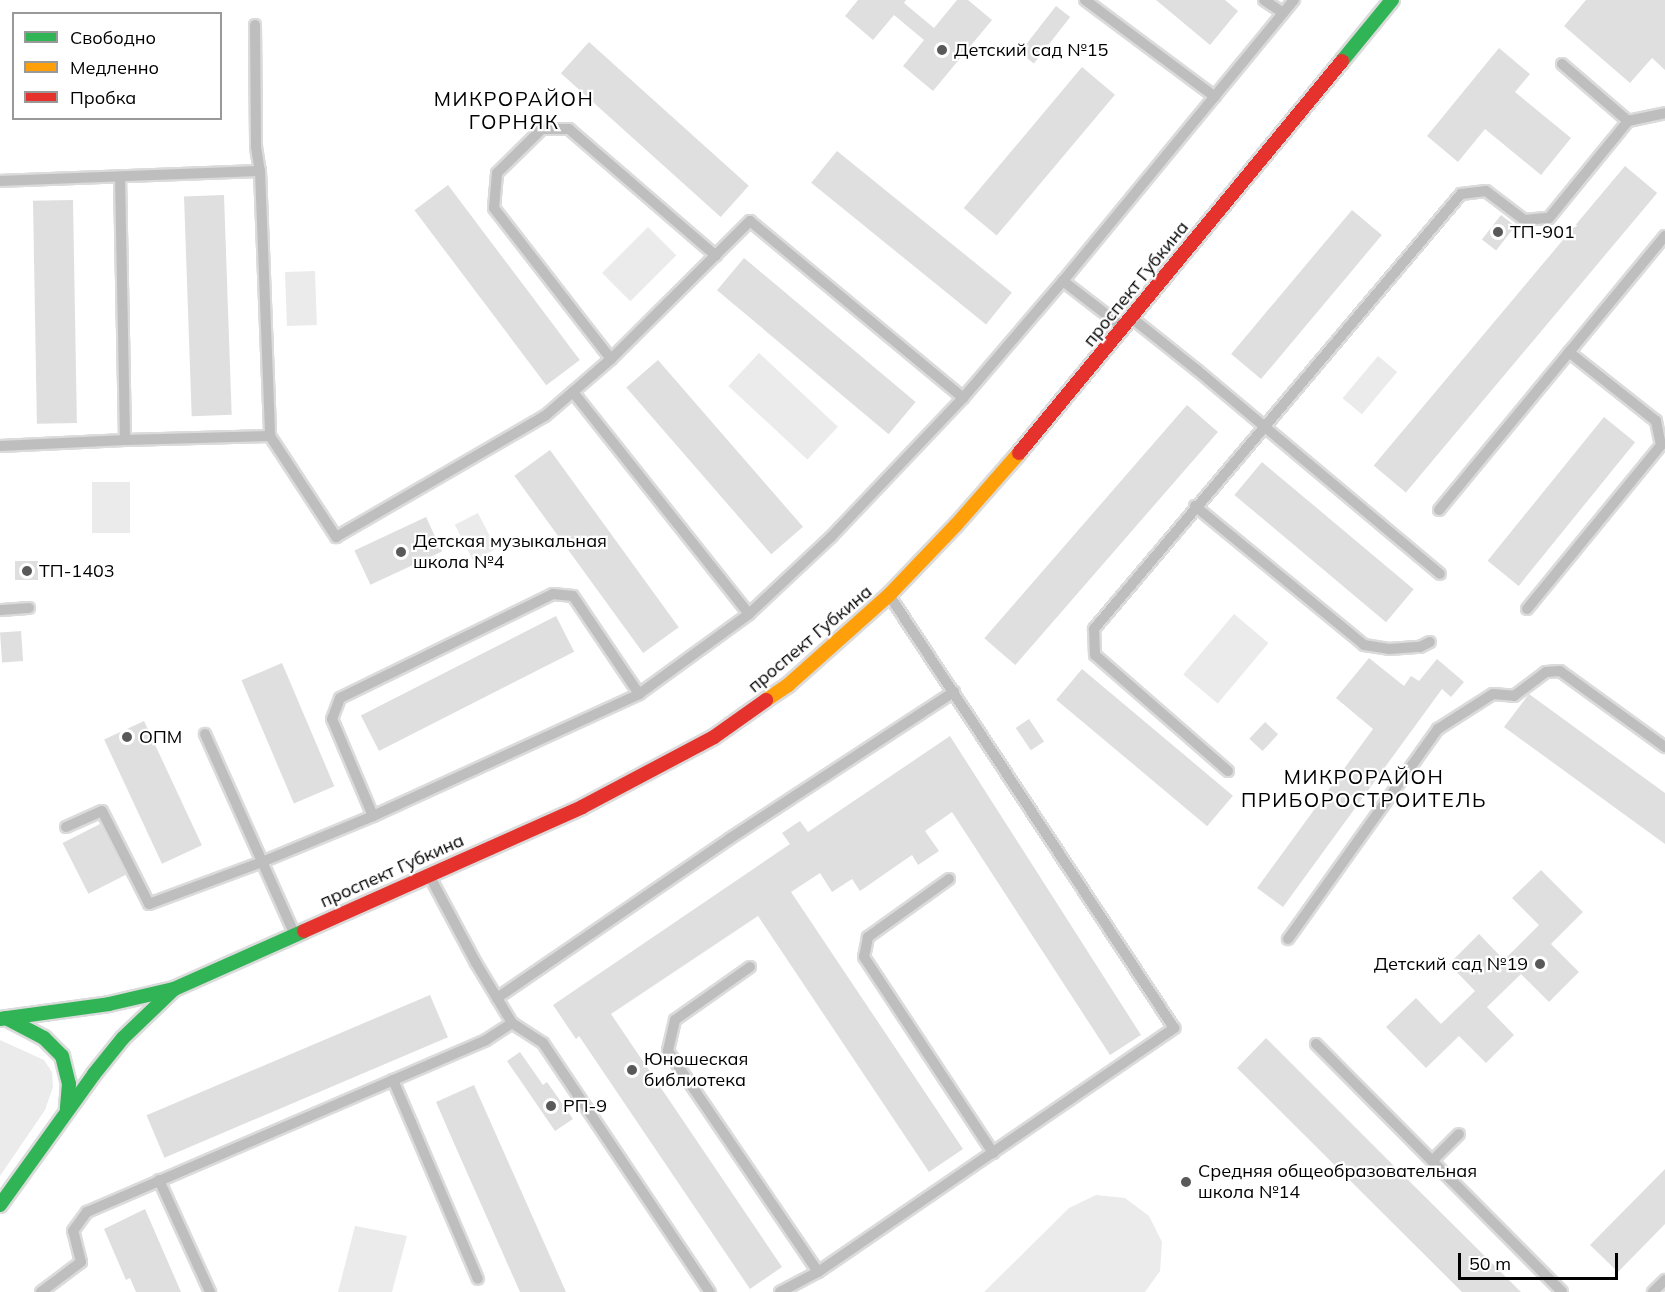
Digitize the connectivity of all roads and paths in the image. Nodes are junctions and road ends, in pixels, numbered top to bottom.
1 (1086, 0) edge
2 (1264, 0) edge
3 (1294, 0) edge
4 (1392, 0) edge
5 (1283, 13) junction
6 (255, 25) dead end
7 (1562, 64) dead end
8 (1215, 97) junction
9 (1665, 113) edge
10 (1628, 121) junction
11 (260, 171) junction
12 (120, 177) junction
13 (0, 181) edge
14 (1665, 236) edge
15 (716, 256) junction
16 (1063, 282) junction
17 (1128, 323) junction
18 (1569, 352) junction
19 (611, 359) junction
20 (573, 392) junction
21 (963, 398) junction
22 (1263, 427) junction
23 (270, 436) junction
24 (125, 440) junction
25 (0, 446) edge
26 (1195, 507) junction
27 (1439, 510) dead end
28 (1440, 574) dead end
29 (890, 595) junction
30 (29, 608) dead end
31 (1527, 609) dead end
32 (0, 610) edge
33 (749, 614) junction
34 (1430, 642) dead end
35 (954, 692) junction
36 (639, 694) junction
37 (206, 734) dead end
38 (1665, 747) edge
39 (1228, 771) dead end
40 (373, 816) junction
41 (66, 827) dead end
42 (262, 862) junction
43 (429, 875) junction
44 (949, 879) dead end
45 (294, 933) junction
46 (1288, 939) dead end
47 (750, 967) dead end
48 (174, 989) junction
49 (497, 998) junction
50 (3, 1018) edge
51 (512, 1023) junction
52 (1316, 1044) dead end
53 (393, 1080) junction
54 (67, 1109) junction
55 (1459, 1134) dead end
56 (993, 1153) junction
57 (1432, 1161) junction
58 (159, 1180) junction
59 (0, 1205) edge
60 (818, 1272) junction
61 (478, 1279) dead end
62 (1665, 1280) edge
63 (41, 1292) edge
64 (210, 1292) edge
65 (710, 1292) edge
66 (780, 1292) edge
67 (1562, 1292) edge
68 (1653, 1292) edge

1 - 8 lane
2 - 5 lane
3 - 5 lane
4 - 17 main road, проспект Губкина
5 - 8 lane
6 - 11 lane
7 - 10 lane
8 - 16 lane
9 - 10 lane
10 - 22 lane
11 - 12 lane
11 - 23 lane
12 - 13 lane
12 - 24 lane
14 - 18 lane
15 - 19 lane
15 - 19 lane
15 - 21 lane
16 - 17 lane
16 - 21 lane
17 - 22 lane
17 - 29 main road, проспект Губкина
18 - 27 lane
18 - 31 lane
19 - 20 lane
20 - 23 lane
20 - 33 lane
21 - 33 lane
22 - 26 lane
22 - 28 lane
23 - 24 lane
24 - 25 lane
26 - 34 lane
26 - 39 lane
29 - 35 lane
29 - 43 main road, проспект Губкина
30 - 32 lane
33 - 36 lane
35 - 49 lane
35 - 56 lane
36 - 40 lane
36 - 40 lane
37 - 42 lane
38 - 46 lane
40 - 42 lane
41 - 42 lane
42 - 45 lane
43 - 45 main road, проспект Губкина
43 - 49 lane
44 - 56 lane
45 - 48 main road, проспект Губкина
47 - 60 lane
48 - 50 main road, проспект Губкина
48 - 54 main road
49 - 51 lane
50 - 54 main road
51 - 53 lane
51 - 65 lane
52 - 57 lane
53 - 58 lane
53 - 61 lane
54 - 59 main road
55 - 57 lane
56 - 60 lane
57 - 67 lane
58 - 63 lane
58 - 64 lane
60 - 66 lane
62 - 68 lane

